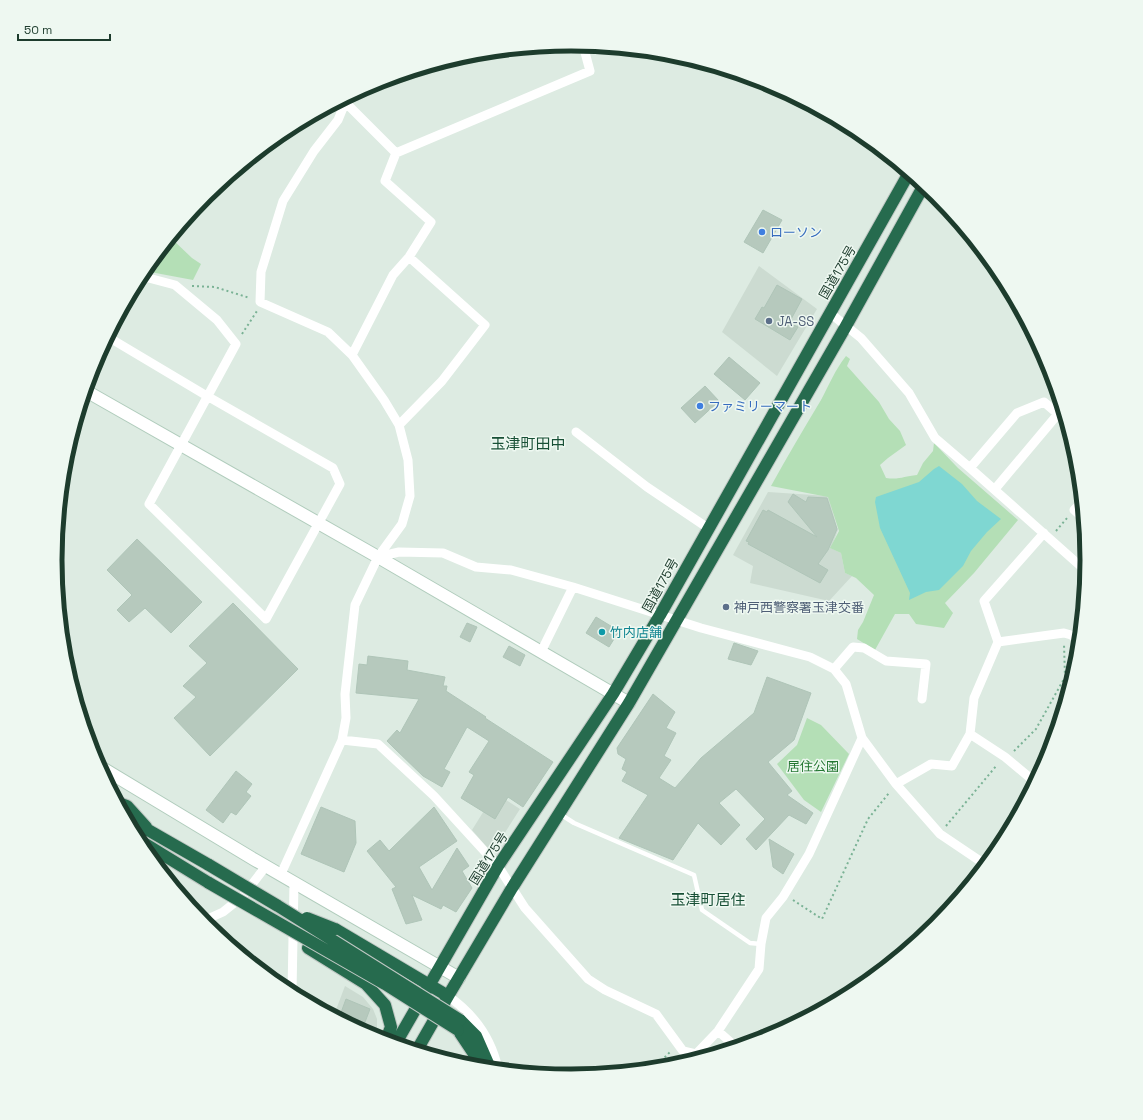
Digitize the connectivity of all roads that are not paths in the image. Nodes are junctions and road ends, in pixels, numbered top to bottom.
1 (585, 51) edge
2 (345, 103) edge
3 (343, 105) edge
4 (396, 153) junction
5 (907, 177) edge
6 (921, 190) edge
7 (410, 257) junction
8 (148, 278) edge
9 (830, 313) junction
10 (846, 326) junction
11 (113, 340) edge
12 (352, 355) junction
13 (91, 394) edge
14 (207, 396) junction
15 (399, 425) junction
16 (576, 432) dead end
17 (181, 445) junction
18 (970, 468) junction
19 (995, 489) junction
20 (319, 524) junction
21 (708, 528) junction
22 (1047, 535) junction
23 (378, 557) junction
24 (1080, 565) edge
25 (573, 587) junction
26 (660, 616) junction
27 (677, 620) junction
28 (1074, 638) edge
29 (998, 642) junction
30 (541, 652) junction
31 (834, 669) junction
32 (614, 694) junction
33 (922, 699) dead end
34 (629, 703) junction
35 (970, 734) junction
36 (862, 738) junction
37 (342, 740) junction
38 (109, 771) edge
39 (1031, 779) edge
40 (896, 784) junction
41 (126, 806) edge
42 (560, 814) junction
43 (138, 825) edge
44 (148, 830) junction
45 (151, 848) edge
46 (158, 857) edge
47 (170, 859) junction
48 (981, 862) edge
49 (266, 866) junction
50 (498, 866) junction
51 (281, 874) junction
52 (294, 882) junction
53 (512, 888) junction
54 (278, 906) junction
55 (210, 918) edge
56 (287, 926) junction
57 (761, 944) junction
58 (440, 967) junction
59 (459, 978) junction
60 (292, 985) edge
61 (430, 985) junction
62 (448, 996) junction
63 (459, 1025) junction
64 (430, 1026) junction
65 (718, 1031) junction
66 (388, 1034) edge
67 (399, 1038) edge
68 (732, 1043) edge
69 (420, 1046) edge
70 (423, 1047) edge
71 (697, 1053) edge
72 (695, 1054) edge
73 (476, 1060) edge
74 (487, 1062) edge
75 (497, 1063) edge

1 - 4 street
2 - 4 street
3 - 12 street
4 - 7 street
5 - 9 highway, 国道175号
6 - 10 highway
7 - 12 street
7 - 15 street
8 - 14 street
9 - 10 street
9 - 21 highway, 国道175号
10 - 18 street
10 - 27 highway
11 - 14 street
12 - 15 street
13 - 17 street
14 - 17 street
14 - 20 street
15 - 23 street
16 - 21 street
17 - 20 street
17 - 20 street
18 - 19 street
18 - 19 street
19 - 22 street
20 - 23 street
21 - 26 highway, 国道175号
22 - 24 street
22 - 29 street
23 - 25 street
23 - 30 street
23 - 37 street
25 - 26 street
25 - 30 street
26 - 27 street
26 - 32 highway, 国道175号
27 - 31 street
27 - 34 highway
28 - 29 street
29 - 35 street
30 - 32 street
31 - 33 street
31 - 36 street
32 - 34 street
32 - 50 highway, 国道175号
34 - 42 highway
35 - 39 street
35 - 40 street
36 - 40 street
36 - 57 street
37 - 50 street
37 - 51 street
38 - 49 street
40 - 48 street
41 - 44 highway
42 - 53 highway
42 - 57 lane
43 - 44 highway
44 - 54 highway, bridge
45 - 47 highway
46 - 47 highway
47 - 56 highway, bridge
49 - 51 street
49 - 55 street
50 - 53 street
50 - 58 highway, 国道175号
51 - 52 street
52 - 58 street
52 - 60 street
53 - 59 highway
53 - 72 street
54 - 61 highway, bridge
54 - 63 highway, bridge
56 - 63 highway, bridge
56 - 66 highway, bridge
57 - 65 street
58 - 59 street
58 - 61 highway, 国道175号
59 - 62 highway
61 - 62 highway
61 - 67 highway, 国道175号
62 - 64 highway
62 - 75 street
63 - 73 highway
63 - 74 highway
64 - 69 highway
64 - 70 highway
65 - 68 street
65 - 71 street

